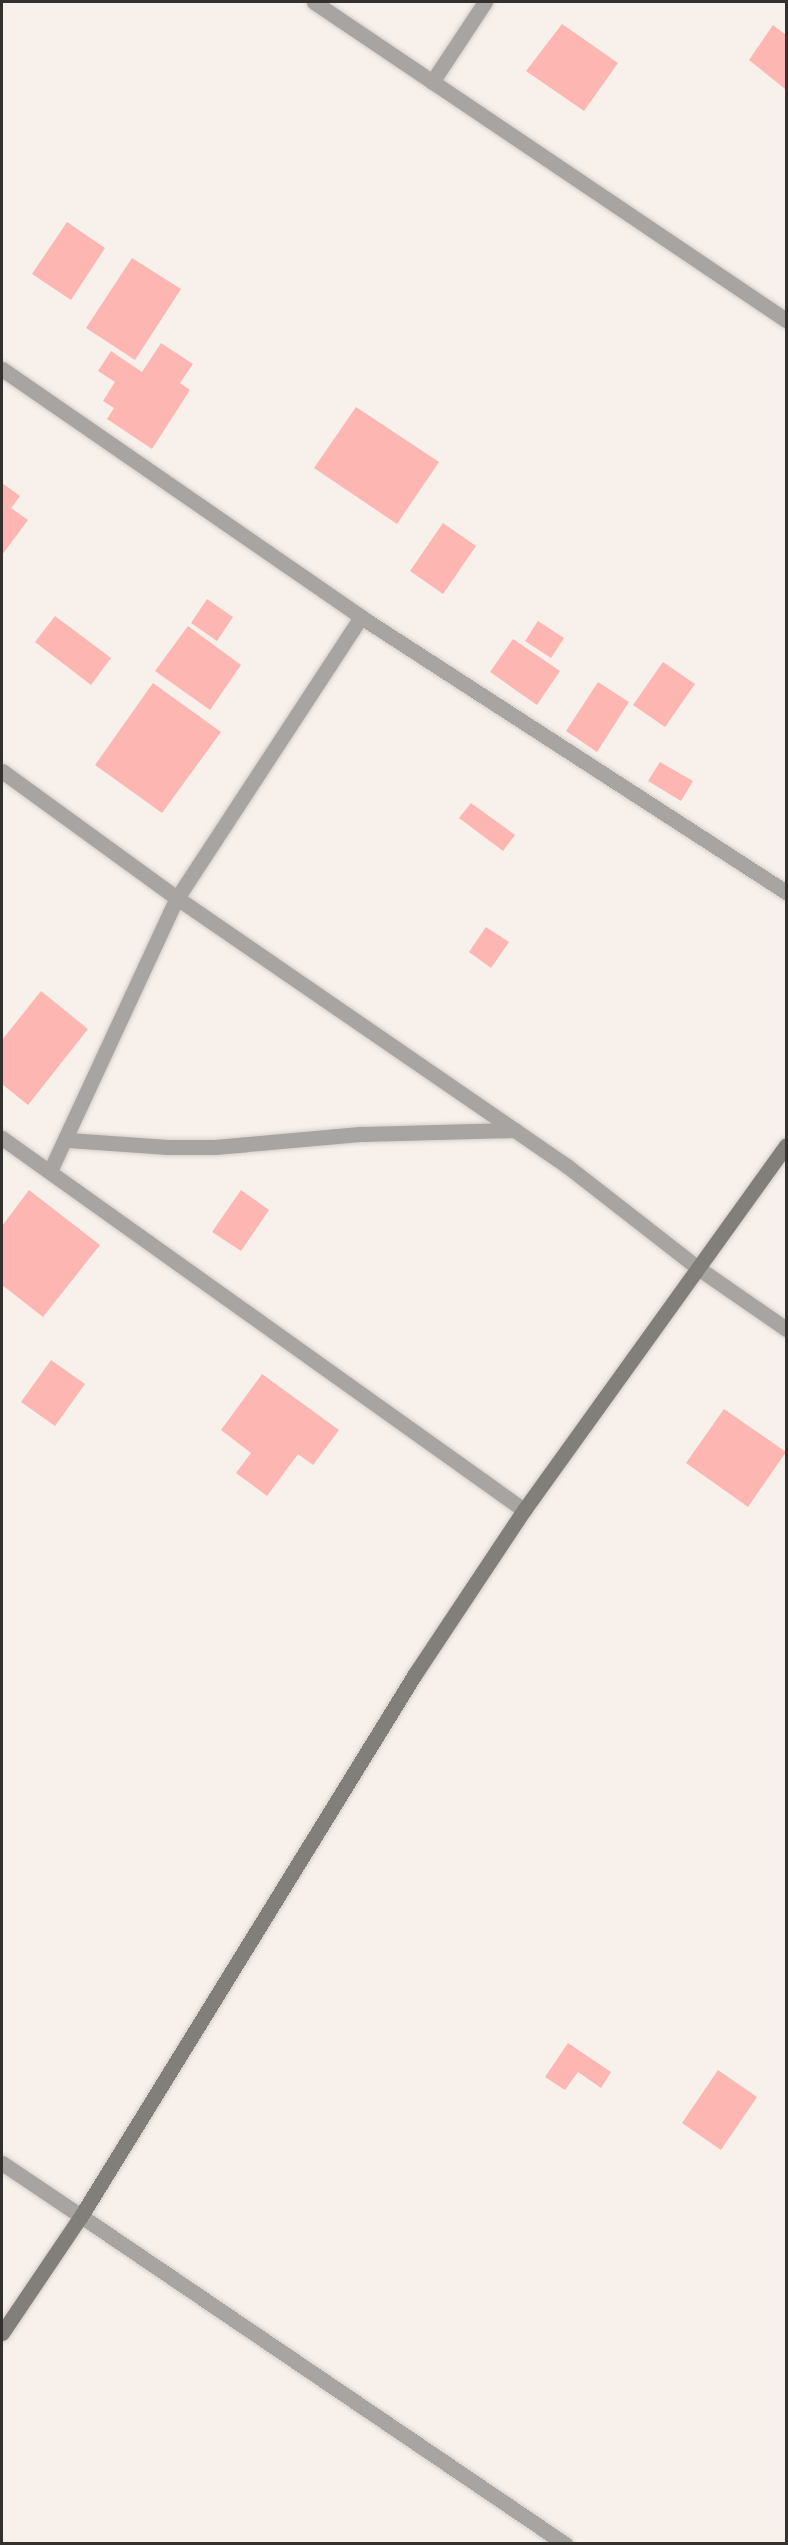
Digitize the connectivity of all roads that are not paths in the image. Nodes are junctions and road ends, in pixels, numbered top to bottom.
1 (314, 2) edge
2 (485, 2) edge
3 (432, 82) junction
4 (786, 320) edge
5 (2, 369) edge
6 (361, 617) junction
7 (2, 771) edge
8 (786, 892) edge
9 (177, 898) junction
10 (515, 1130) junction
11 (2, 1138) edge
12 (68, 1140) junction
13 (786, 1145) edge
14 (50, 1172) junction
15 (698, 1268) junction
16 (786, 1329) edge
17 (524, 1510) junction
18 (2, 2163) edge
19 (81, 2216) junction
20 (2, 2332) edge
21 (565, 2544) edge

1 - 3 street
2 - 3 street
3 - 4 street
5 - 6 street
6 - 8 street
6 - 9 street
7 - 9 street
9 - 10 street
9 - 12 street
10 - 12 street
10 - 15 street
11 - 14 street
12 - 14 street
13 - 15 main road
14 - 17 street
15 - 16 street
15 - 17 main road
17 - 19 main road
18 - 19 street
19 - 20 main road
19 - 21 street

